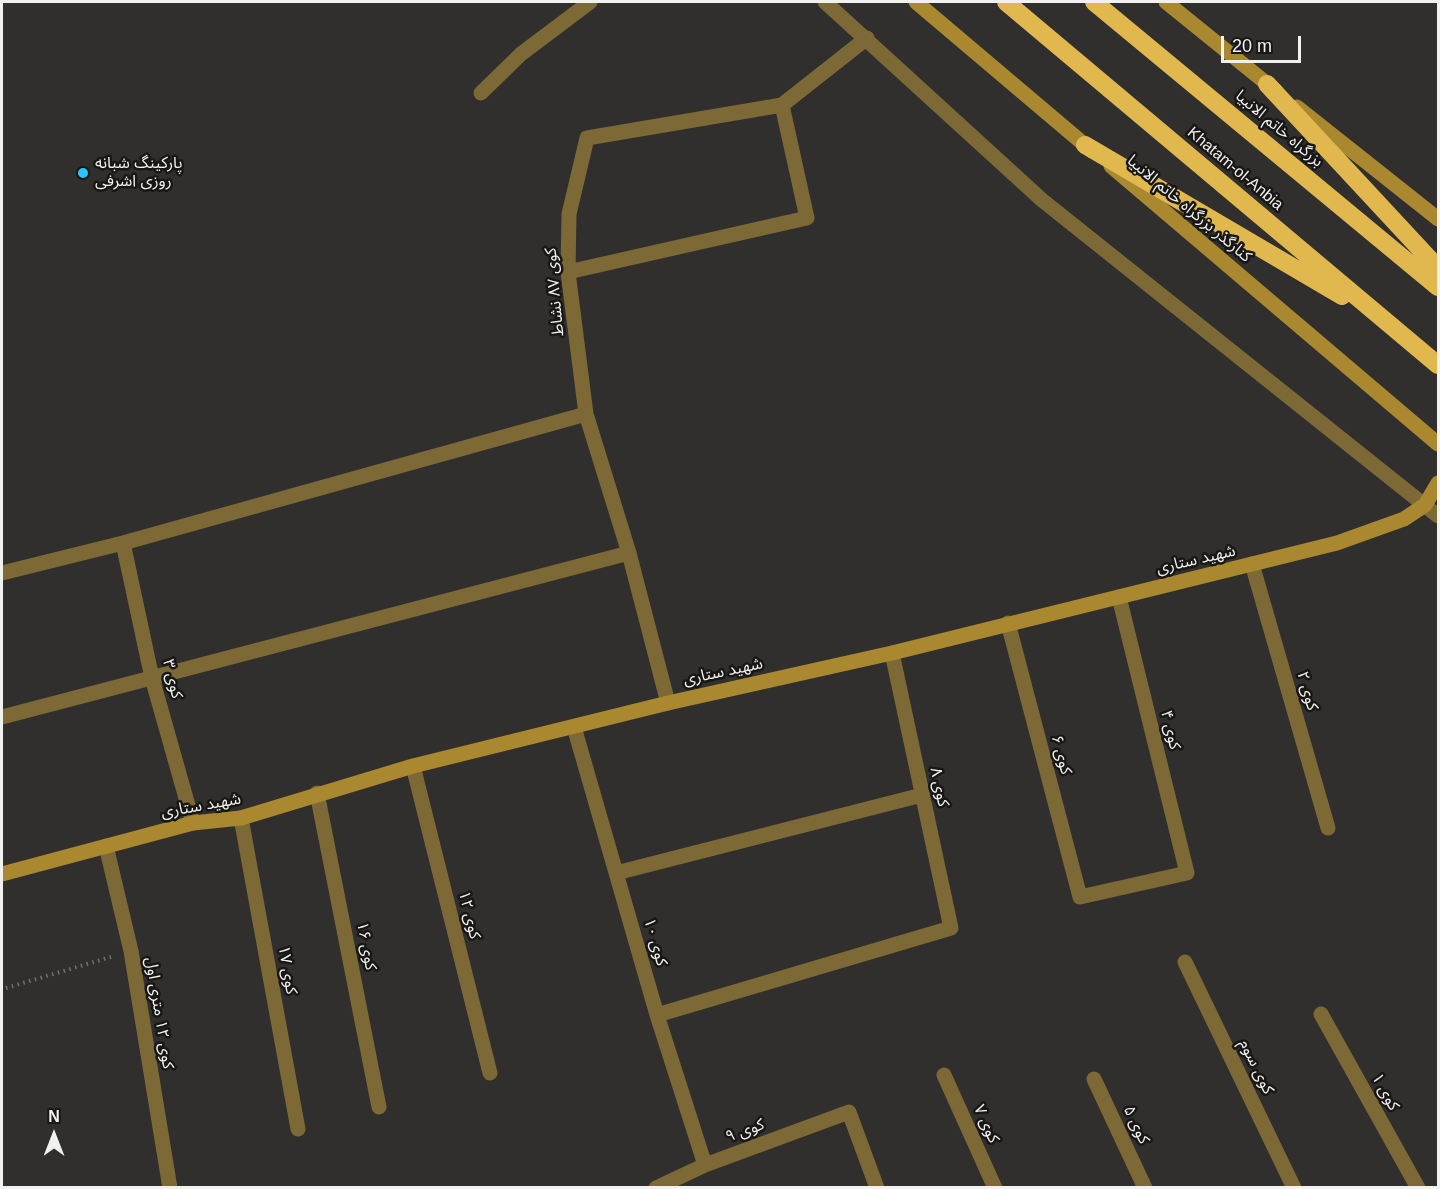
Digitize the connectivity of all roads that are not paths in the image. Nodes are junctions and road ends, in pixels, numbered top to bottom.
1 (590, 2) edge
2 (825, 2) edge
3 (916, 2) edge
4 (1006, 2) edge
5 (1094, 2) edge
6 (1166, 2) edge
7 (867, 38) junction
8 (1267, 84) junction
9 (481, 93) dead end
10 (782, 105) junction
11 (1085, 145) junction
12 (1438, 219) edge
13 (1438, 268) edge
14 (568, 272) junction
15 (1438, 287) edge
16 (1388, 322) junction
17 (1438, 365) edge
18 (586, 414) junction
19 (1438, 444) edge
20 (1438, 483) edge
21 (1425, 505) junction
22 (1438, 516) edge
23 (123, 543) junction
24 (629, 553) junction
25 (1252, 564) junction
26 (2, 573) edge
27 (1119, 597) junction
28 (1008, 623) junction
29 (892, 653) junction
30 (153, 678) junction
31 (668, 703) junction
32 (2, 717) edge
33 (574, 727) junction
34 (412, 766) junction
35 (317, 793) junction
36 (922, 795) junction
37 (241, 818) junction
38 (193, 823) junction
39 (1328, 828) dead end
40 (106, 846) junction
41 (616, 873) junction
42 (2, 874) edge
43 (1080, 897) joint
44 (1185, 962) dead end
45 (1320, 1014) dead end
46 (657, 1015) junction
47 (490, 1073) dead end
48 (944, 1075) dead end
49 (1094, 1078) dead end
50 (379, 1107) dead end
51 (298, 1129) dead end
52 (705, 1165) junction
53 (170, 1188) edge
54 (656, 1188) edge
55 (877, 1188) edge
56 (995, 1188) edge
57 (1145, 1188) edge
58 (1294, 1188) edge
59 (1418, 1188) edge

1 - 9 street
2 - 7 street
3 - 11 street, کنارگذر بزرگراه خاتم الانبیا
4 - 16 highway, Khatam-ol-Anbia
5 - 15 highway, بزرگراه خاتم الانبیا
6 - 8 street
7 - 10 street, کوی ۸۷ نشاط
7 - 21 street
8 - 12 street
8 - 13 highway
10 - 14 street, کوی ۸۷ نشاط
10 - 14 street
11 - 16 highway
11 - 19 street, کنارگذر بزرگراه خاتم الانبیا
14 - 18 street, کوی ۸۷ نشاط
16 - 17 highway, Khatam-ol-Anbia
18 - 23 street
18 - 24 street, کوی ۸۷ نشاط
20 - 21 street, شهید ستاری
21 - 22 street
21 - 25 street, شهید ستاری
23 - 26 street
23 - 30 street, کوی ۳
24 - 30 street
24 - 31 street, کوی ۸۷ نشاط
25 - 27 street, شهید ستاری
25 - 39 street, کوی ۲
27 - 28 street, شهید ستاری
27 - 43 street, کوی ۴
28 - 29 street, شهید ستاری
28 - 43 street, کوی ۶
29 - 31 street, شهید ستاری
29 - 36 street, کوی ۸
30 - 32 street
30 - 38 street, کوی ۳
31 - 33 street, شهید ستاری
33 - 34 street, شهید ستاری
33 - 41 street, کوی ۱۰
34 - 35 street, شهید ستاری
34 - 47 street, کوی ۱۲
35 - 37 street, شهید ستاری
35 - 50 street, کوی ۱۶
36 - 41 street
36 - 46 street, کوی ۸
37 - 38 street, شهید ستاری
37 - 51 street, کوی ۱۷
38 - 40 street, شهید ستاری
40 - 42 street, شهید ستاری
40 - 53 street, کوی ۱۲ متری اول
41 - 46 street, کوی ۱۰
44 - 58 street, کوی سوم
45 - 59 street, کوی ۱
46 - 52 street, کوی ۱۰
48 - 56 street, کوی ۷
49 - 57 street, کوی ۵
52 - 54 street, کوی ۹
52 - 55 street, کوی ۹

